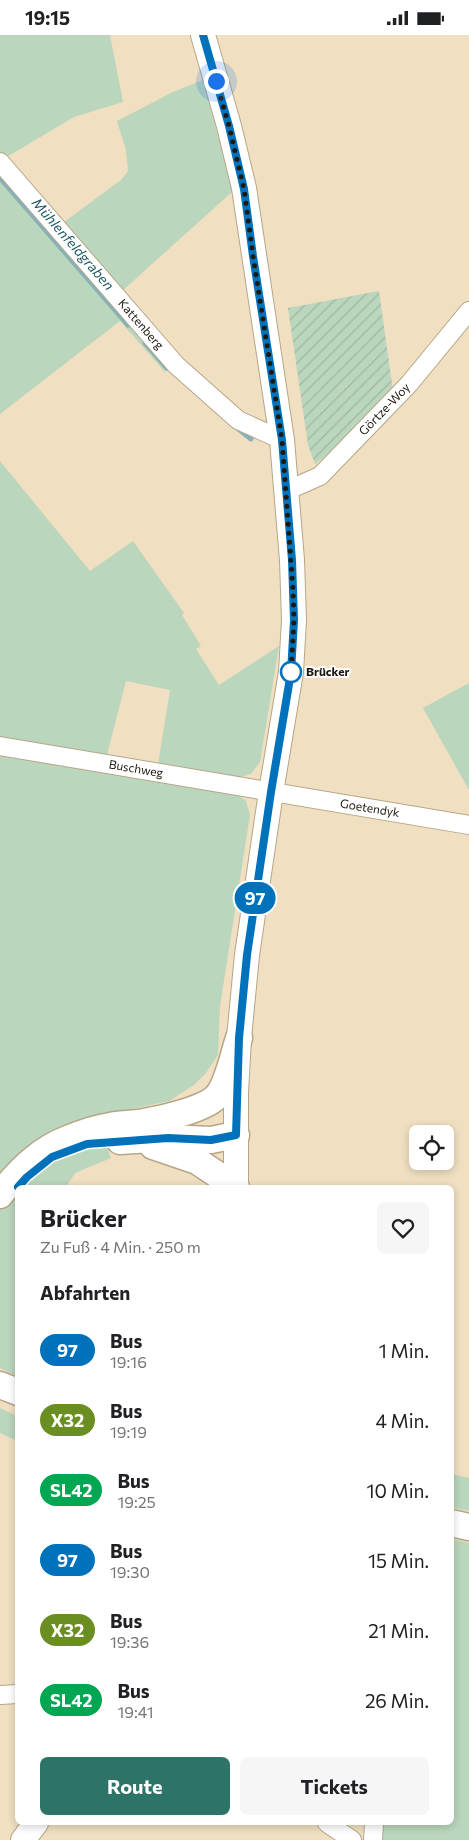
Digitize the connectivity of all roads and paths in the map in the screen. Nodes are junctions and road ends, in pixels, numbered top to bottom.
1 (203, 35) edge
2 (0, 162) edge
3 (469, 311) edge
4 (282, 440) junction
5 (286, 491) junction
6 (0, 746) edge
7 (271, 792) junction
8 (469, 825) edge
9 (239, 1038) junction
10 (144, 1122) junction
11 (236, 1135) junction
12 (120, 1141) junction
13 (20, 1185) edge
14 (233, 1185) edge
15 (236, 1185) edge
16 (15, 1191) edge
17 (0, 1195) edge
18 (0, 1213) edge
19 (454, 1524) edge
20 (469, 1527) edge
21 (0, 1695) edge
22 (15, 1695) edge
23 (34, 1825) edge
24 (330, 1825) edge
25 (374, 1825) edge
26 (23, 1840) edge
27 (352, 1840) edge
28 (373, 1840) edge

1 - 4 main road
2 - 4 street, Kattenberg
3 - 5 street, Görtze-Woy
4 - 5 main road
5 - 7 main road
6 - 7 street, Buschweg
7 - 8 street, Goetendyk
7 - 9 main road
9 - 10 main road
9 - 11 main road
10 - 11 main road
10 - 17 main road
11 - 12 main road
11 - 15 main road
12 - 13 main road
12 - 14 main road
16 - 18 main road
19 - 20 main road
21 - 22 street
23 - 26 main road
24 - 27 street
25 - 28 street

